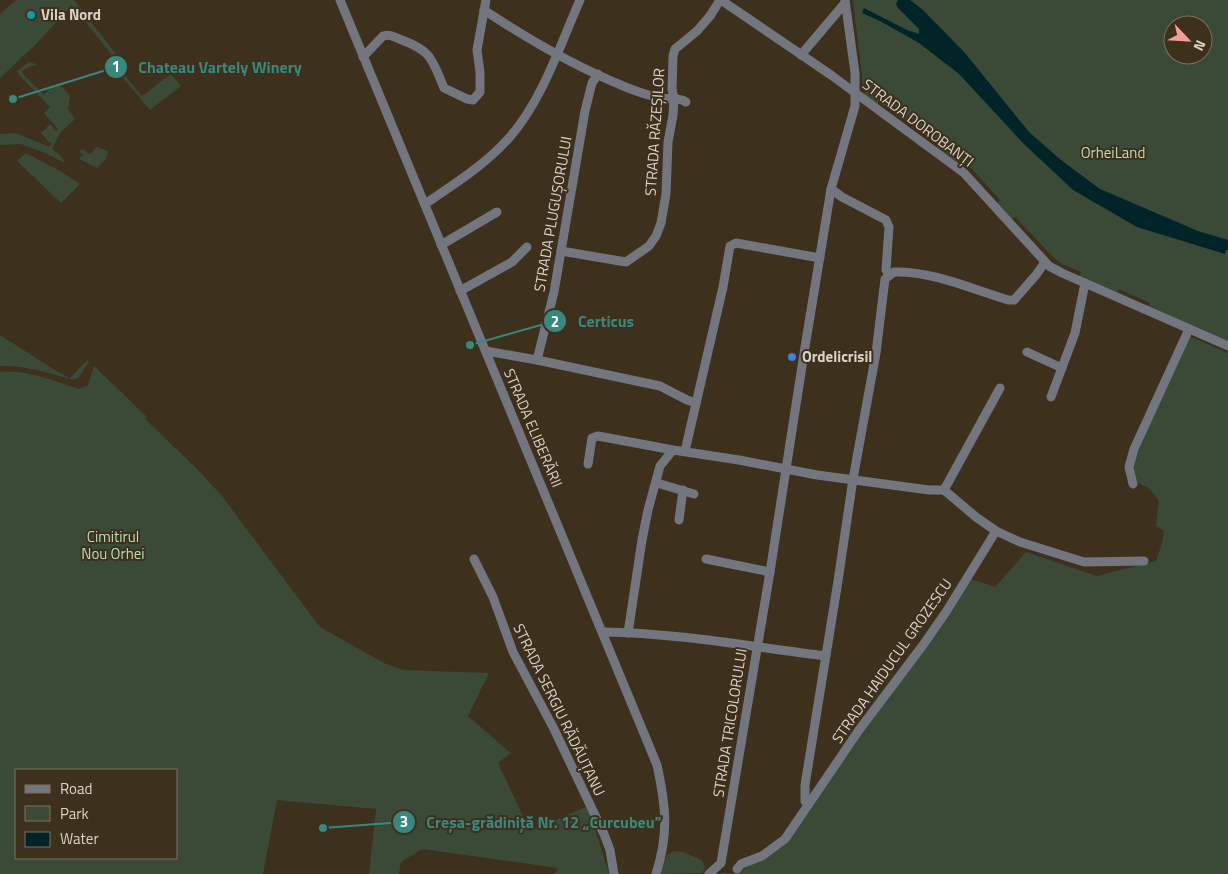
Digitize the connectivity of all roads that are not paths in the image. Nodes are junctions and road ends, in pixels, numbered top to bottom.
1 (340, 0) edge
2 (486, 0) edge
3 (580, 0) edge
4 (720, 0) edge
5 (845, 2) edge
6 (484, 10) junction
7 (556, 54) junction
8 (801, 55) junction
9 (363, 57) junction
10 (598, 74) junction
11 (856, 94) junction
12 (674, 100) junction
13 (686, 102) dead end
14 (831, 189) junction
15 (425, 204) junction
16 (497, 212) dead end
17 (441, 245) junction
18 (526, 247) dead end
19 (561, 251) junction
20 (820, 258) junction
21 (1045, 262) junction
22 (889, 274) junction
23 (1085, 283) junction
24 (460, 290) junction
25 (1188, 329) junction
26 (1228, 346) edge
27 (486, 351) junction
28 (1027, 352) dead end
29 (537, 360) junction
30 (1062, 368) junction
31 (1000, 388) dead end
32 (1051, 396) dead end
33 (696, 403) junction
34 (673, 450) junction
35 (685, 451) junction
36 (588, 464) dead end
37 (786, 469) junction
38 (853, 479) junction
39 (657, 483) junction
40 (1134, 484) dead end
41 (683, 490) junction
42 (944, 490) junction
43 (694, 494) dead end
44 (679, 520) dead end
45 (996, 531) junction
46 (474, 559) dead end
47 (706, 559) dead end
48 (1144, 561) dead end
49 (770, 572) junction
50 (603, 632) junction
51 (628, 633) junction
52 (756, 648) junction
53 (826, 656) junction
54 (808, 805) junction
55 (736, 869) dead end
56 (614, 874) edge
57 (656, 874) edge
58 (709, 874) edge

1 - 9 street, STRADA ELIBERĂRII
2 - 6 street
3 - 7 street
4 - 8 street, STRADA DOROBANȚI
4 - 12 street, STRADA RĂZEȘILOR
5 - 8 street
5 - 11 street, STRADA TRICOLORULUI
6 - 7 street
6 - 9 street
7 - 10 street
7 - 15 street
8 - 11 street, STRADA DOROBANȚI
9 - 15 street, STRADA ELIBERĂRII
10 - 12 street
10 - 19 street, STRADA PLUGUȘORULUI
11 - 14 street, STRADA TRICOLORULUI
11 - 21 street, STRADA DOROBANȚI
12 - 13 street
12 - 19 street, STRADA RĂZEȘILOR
14 - 20 street, STRADA TRICOLORULUI
14 - 22 street
15 - 17 street, STRADA ELIBERĂRII
16 - 17 street
17 - 24 street, STRADA ELIBERĂRII
18 - 24 street
19 - 29 street, STRADA PLUGUȘORULUI
20 - 33 street
20 - 37 street, STRADA TRICOLORULUI
21 - 22 street
21 - 23 street, STRADA DOROBANȚI
22 - 38 street, STRADA HAIDUCUL GROZESCU
23 - 25 street, STRADA DOROBANȚI
23 - 30 street
24 - 27 street, STRADA ELIBERĂRII
25 - 26 street, STRADA DOROBANȚI
25 - 40 street
27 - 29 street
27 - 50 street, STRADA ELIBERĂRII
28 - 30 street
29 - 33 street
30 - 32 street
31 - 42 street
33 - 35 street
34 - 35 street
34 - 36 street
34 - 39 street
35 - 37 street
37 - 38 street
37 - 49 street, STRADA TRICOLORULUI
38 - 42 street
38 - 53 street, STRADA HAIDUCUL GROZESCU
39 - 41 street
39 - 51 street
41 - 43 street
41 - 44 street
42 - 45 street
45 - 48 street
45 - 54 street, STRADA HAIDUCUL GROZESCU
46 - 56 street, STRADA SERGIU RĂDĂUȚANU
47 - 49 street
49 - 52 street, STRADA TRICOLORULUI
50 - 51 street
50 - 57 street, STRADA ELIBERĂRII
51 - 52 street
52 - 53 street
52 - 58 street, STRADA TRICOLORULUI
53 - 54 street, STRADA HAIDUCUL GROZESCU
54 - 55 street, STRADA HAIDUCUL GROZESCU

